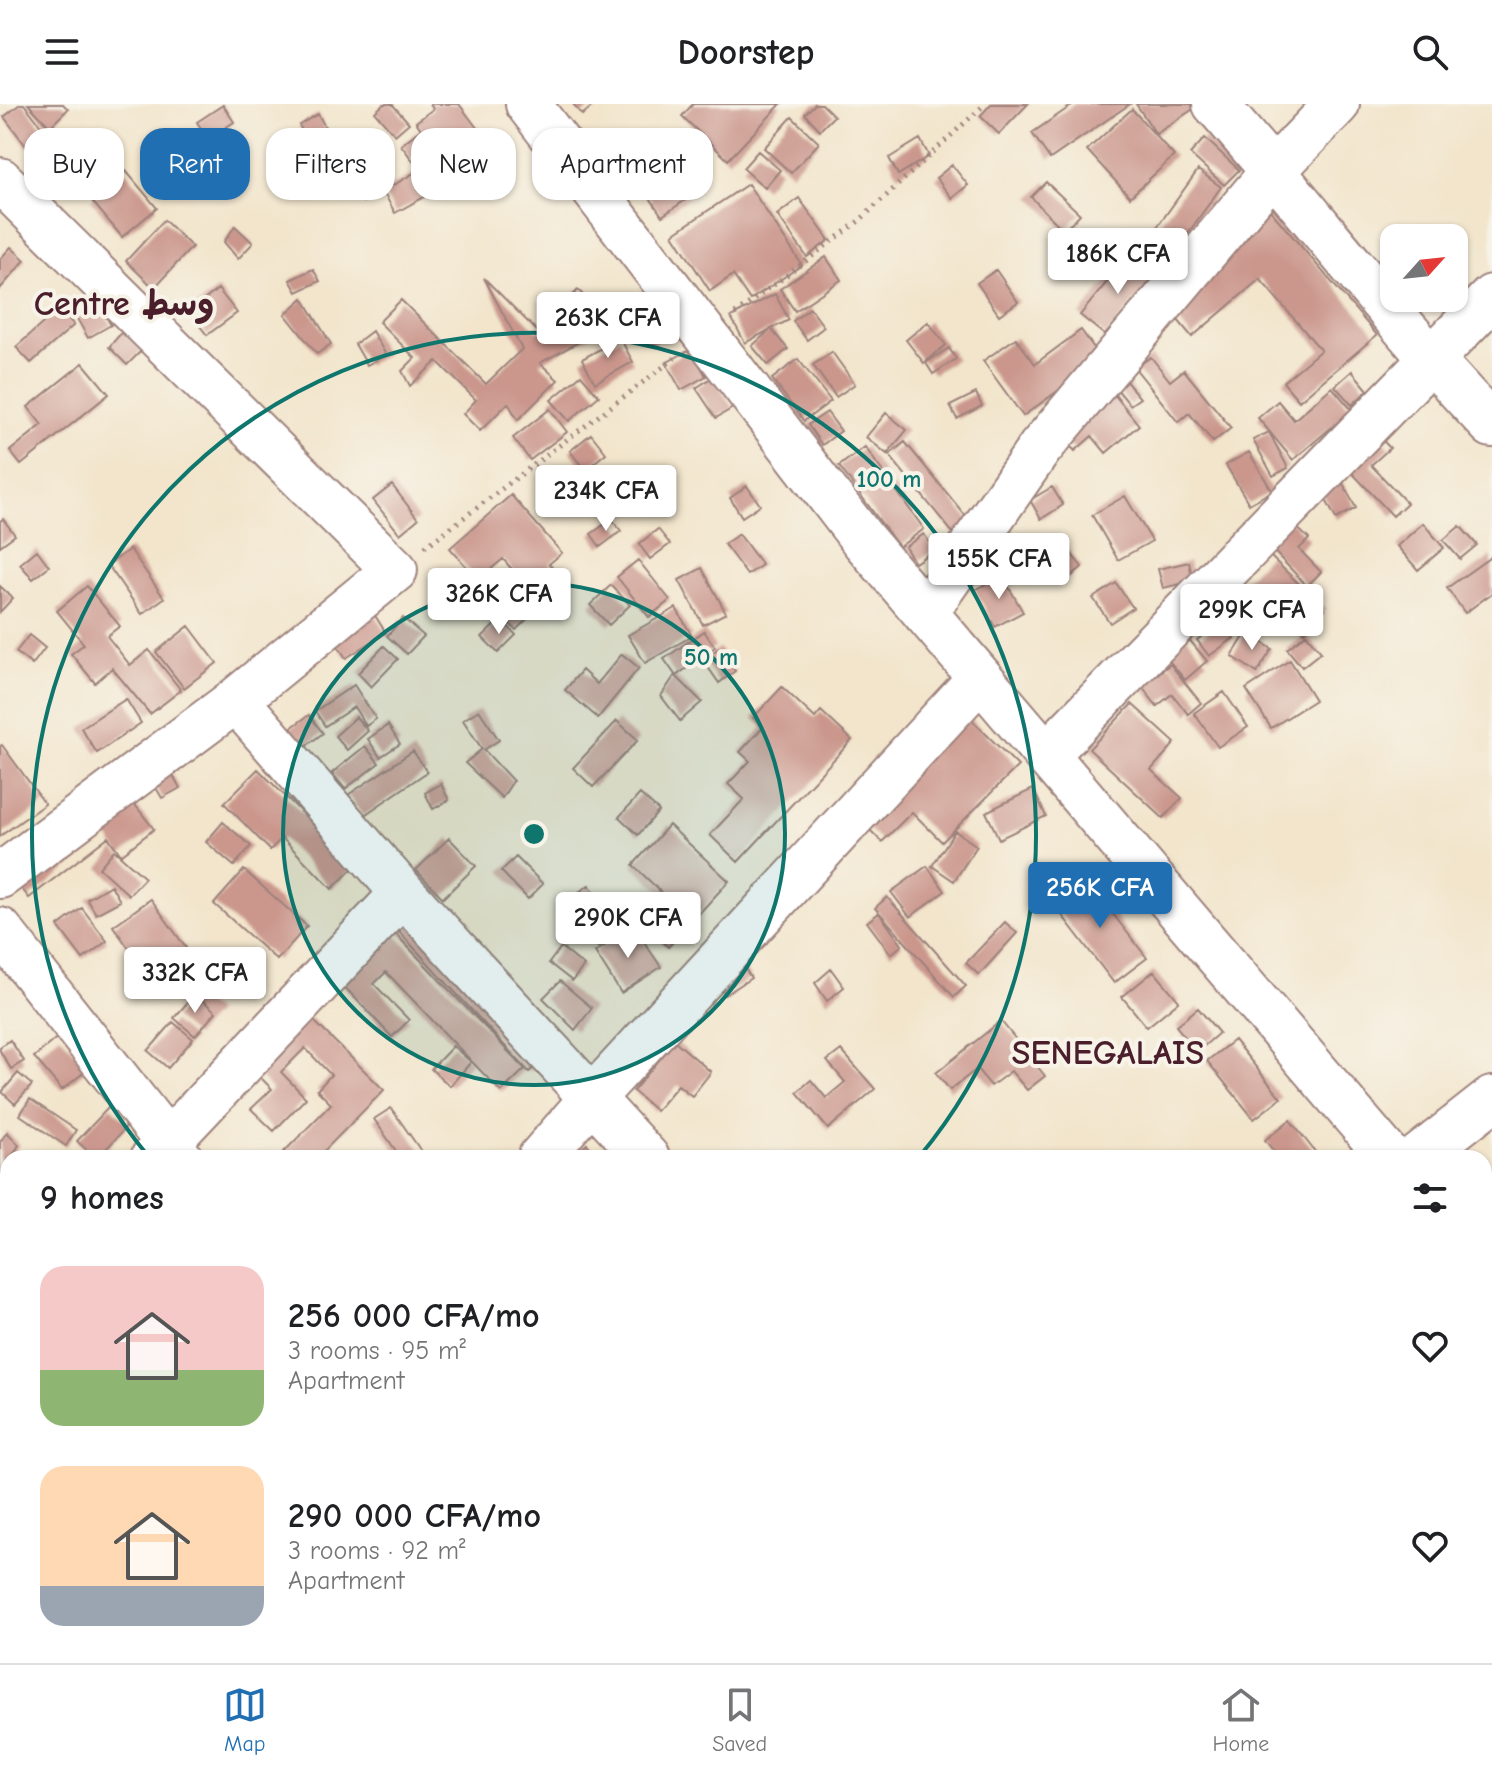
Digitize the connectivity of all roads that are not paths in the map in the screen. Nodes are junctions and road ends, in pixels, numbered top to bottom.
1 (528, 104) edge
2 (1215, 104) edge
3 (1337, 104) edge
4 (1274, 170) junction
5 (0, 180) edge
6 (1492, 297) edge
7 (1431, 362) junction
8 (1492, 425) edge
9 (925, 613) junction
10 (980, 678) junction
11 (236, 700) junction
12 (1046, 755) junction
13 (0, 876) edge
14 (403, 893) junction
15 (0, 930) edge
16 (593, 1097) junction
17 (1492, 1099) edge
18 (165, 1150) edge
19 (170, 1150) edge
20 (547, 1150) edge
21 (640, 1150) edge
22 (1383, 1150) edge
23 (1427, 1150) edge

1 - 9 street
2 - 4 street
3 - 4 street
4 - 7 street
4 - 9 street
5 - 11 street
6 - 7 street
7 - 8 street
7 - 12 street
9 - 10 street
10 - 12 street
10 - 16 street
11 - 13 street
11 - 14 street
12 - 22 street
14 - 16 street
14 - 19 street
15 - 18 street
16 - 20 street
16 - 21 street
17 - 23 street

